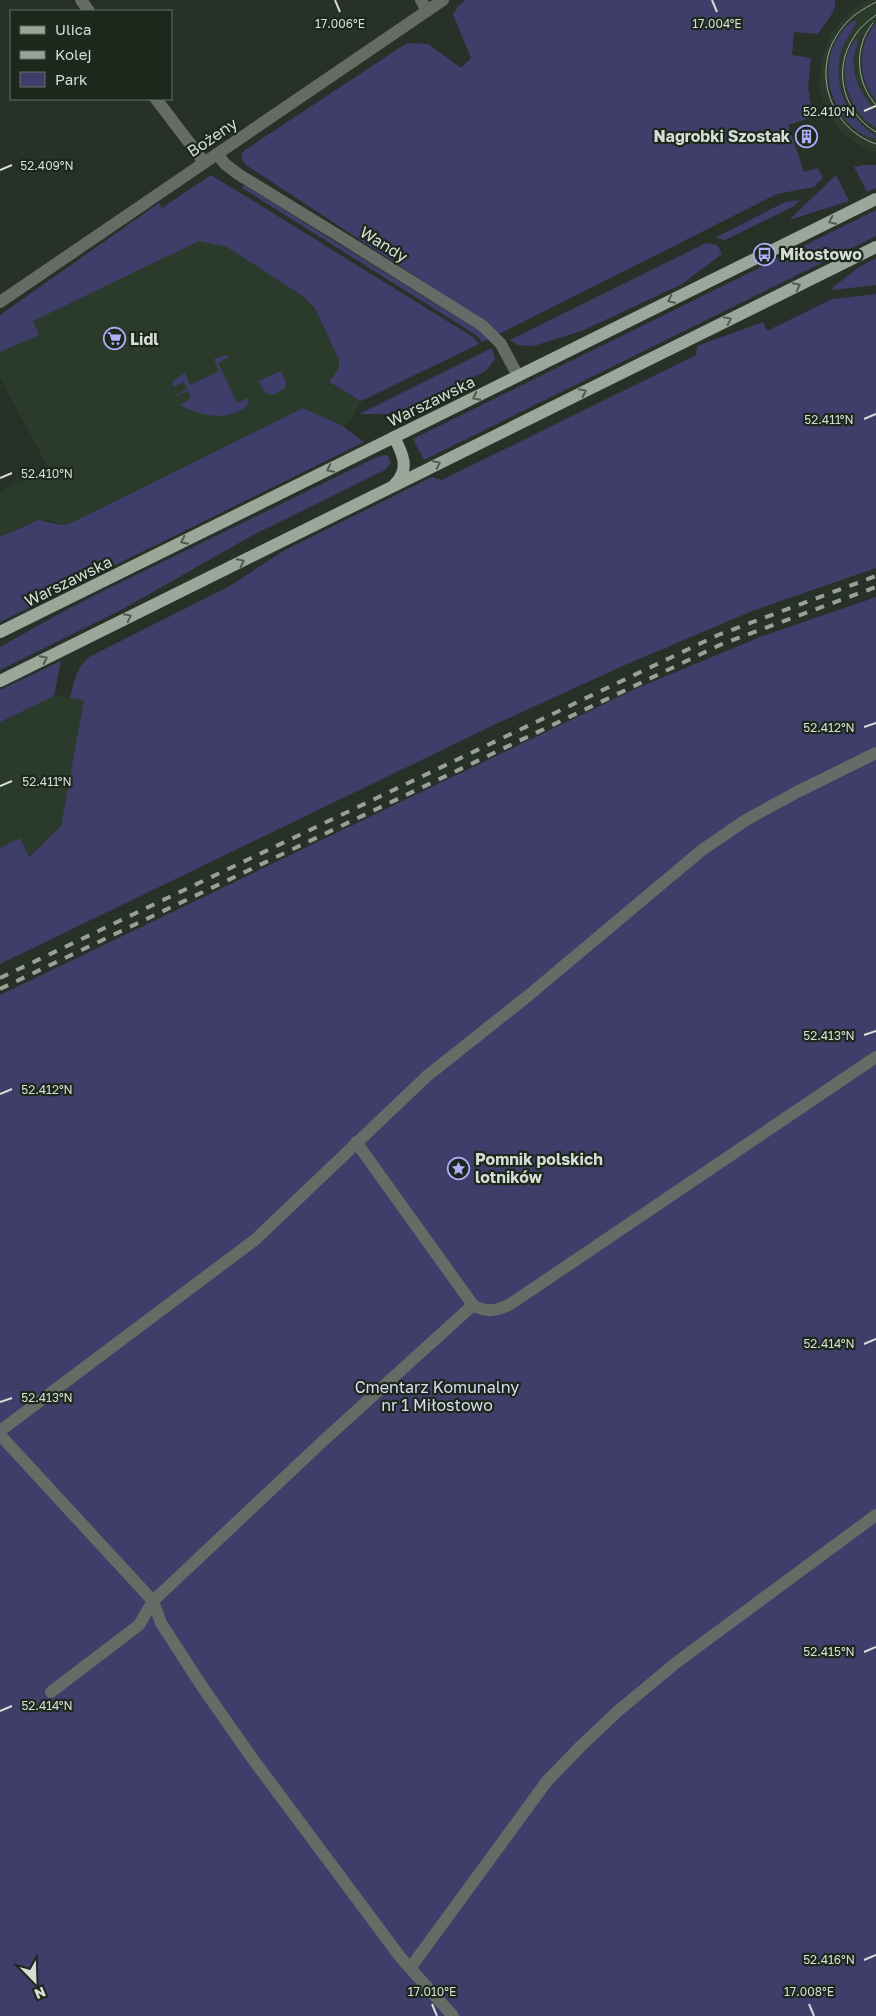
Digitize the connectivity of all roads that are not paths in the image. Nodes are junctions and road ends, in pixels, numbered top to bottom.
1 (443, 0) edge
2 (424, 6) edge
3 (157, 100) edge
4 (217, 154) junction
5 (204, 162) junction
6 (876, 199) edge
7 (876, 247) edge
8 (0, 302) edge
9 (518, 376) junction
10 (394, 437) junction
11 (393, 486) junction
12 (0, 632) edge
13 (0, 681) edge
14 (876, 753) edge
15 (876, 1057) edge
16 (356, 1142) junction
17 (473, 1305) junction
18 (0, 1431) edge
19 (0, 1435) edge
20 (876, 1515) edge
21 (153, 1601) junction
22 (51, 1692) dead end
23 (411, 1968) junction
24 (453, 2016) edge

1 - 2 street, Bożeny
2 - 4 street, Bożeny
3 - 5 street
4 - 5 street, Bożeny
4 - 9 street, Wandy
5 - 8 street, Bożeny
6 -> 9 main road, Warszawska
11 -> 7 main road
9 -> 10 main road, Warszawska
10 - 11 main road
10 -> 12 main road, Warszawska
13 -> 11 main road
14 - 16 street
15 - 17 street
16 - 17 street
16 - 18 street
17 - 21 street
19 - 21 street
20 - 23 street
21 - 22 street
21 - 23 street
23 - 24 street

